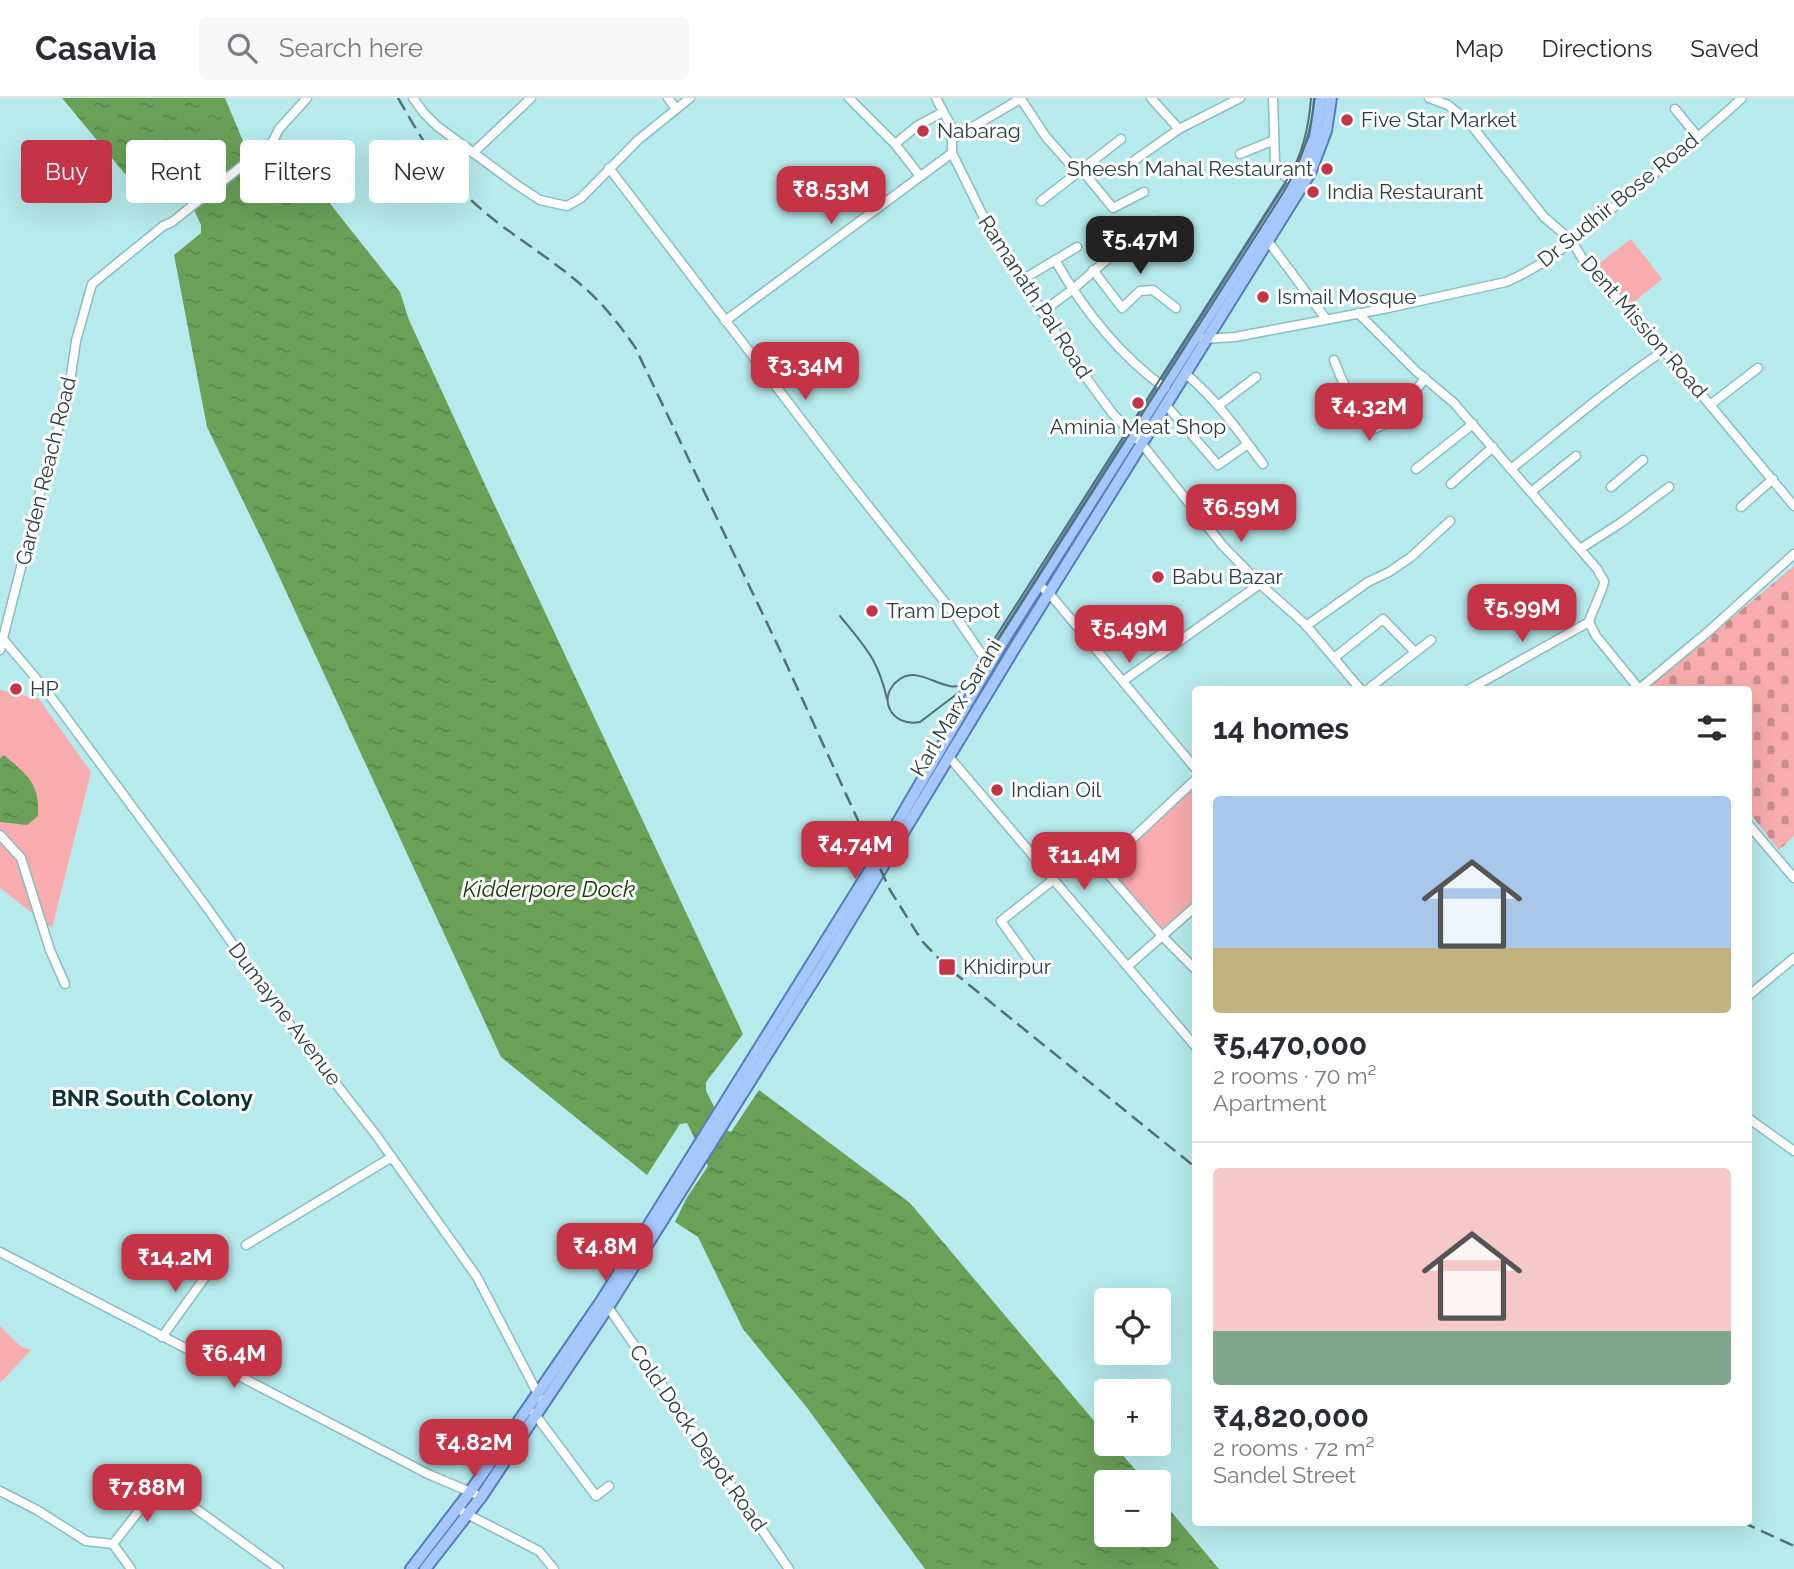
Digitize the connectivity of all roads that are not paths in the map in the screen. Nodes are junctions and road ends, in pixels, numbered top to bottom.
1 (307, 98) edge
2 (413, 98) edge
3 (531, 98) edge
4 (667, 98) edge
5 (690, 98) edge
6 (849, 98) edge
7 (936, 98) edge
8 (1022, 98) edge
9 (1151, 98) edge
10 (1240, 98) edge
11 (1273, 98) edge
12 (1321, 98) edge
13 (1331, 98) edge
14 (1429, 98) edge
15 (1742, 98) edge
16 (676, 109) junction
17 (1675, 109) dead end
18 (943, 112) junction
19 (1179, 129) junction
20 (1698, 137) junction
21 (952, 138) junction
22 (1121, 139) dead end
23 (1272, 141) junction
24 (895, 144) junction
25 (473, 153) junction
26 (952, 153) junction
27 (1240, 155) dead end
28 (1135, 160) dead end
29 (610, 169) junction
30 (1079, 171) junction
31 (920, 176) junction
32 (1298, 185) junction
33 (1144, 192) dead end
34 (1041, 201) dead end
35 (1158, 221) dead end
36 (1265, 237) junction
37 (1572, 241) junction
38 (1077, 247) dead end
39 (1055, 260) junction
40 (1093, 270) junction
41 (1021, 280) junction
42 (1072, 290) junction
43 (1176, 308) dead end
44 (1042, 312) junction
45 (1358, 313) junction
46 (1326, 319) junction
47 (725, 321) junction
48 (1202, 338) junction
49 (1663, 351) junction
50 (1334, 360) dead end
51 (1758, 368) dead end
52 (1186, 374) junction
53 (1255, 377) dead end
54 (1425, 378) junction
55 (1165, 388) junction
56 (1166, 405) junction
57 (1219, 405) junction
58 (1710, 405) junction
59 (1473, 424) junction
60 (1138, 440) junction
61 (1248, 444) junction
62 (1493, 447) junction
63 (1576, 456) dead end
64 (1643, 460) dead end
65 (1263, 464) dead end
66 (1416, 469) dead end
67 (1511, 469) junction
68 (1773, 479) junction
69 (1451, 484) dead end
70 (1611, 487) dead end
71 (1669, 487) dead end
72 (1531, 492) junction
73 (1794, 506) edge
74 (1741, 507) dead end
75 (1450, 521) dead end
76 (1580, 549) junction
77 (1793, 556) edge
78 (1260, 584) junction
79 (1039, 585) junction
80 (1049, 593) junction
81 (1589, 622) junction
82 (1306, 626) junction
83 (3, 639) junction
84 (1431, 640) dead end
85 (0, 650) edge
86 (1414, 651) junction
87 (1331, 655) junction
88 (989, 663) junction
89 (999, 674) junction
90 (1123, 681) junction
91 (1360, 686) edge
92 (1369, 686) edge
93 (1475, 686) edge
94 (1637, 686) edge
95 (1642, 686) edge
96 (950, 758) junction
97 (1192, 764) edge
98 (1192, 783) edge
99 (1752, 830) edge
100 (0, 835) edge
101 (1794, 878) edge
102 (1053, 880) junction
103 (1192, 909) edge
104 (1161, 935) junction
105 (1794, 958) edge
106 (1128, 966) junction
107 (1192, 966) edge
108 (1036, 970) dead end
109 (65, 984) dead end
110 (1752, 989) edge
111 (1192, 1042) edge
112 (731, 1103) junction
113 (1752, 1121) edge
114 (1794, 1151) edge
115 (392, 1157) junction
116 (686, 1174) junction
117 (246, 1245) dead end
118 (0, 1252) edge
119 (211, 1269) dead end
120 (608, 1307) junction
121 (162, 1337) junction
122 (541, 1399) junction
123 (533, 1411) junction
124 (171, 1476) dead end
125 (609, 1486) dead end
126 (0, 1491) edge
127 (476, 1494) junction
128 (177, 1495) junction
129 (457, 1509) junction
130 (468, 1515) junction
131 (113, 1544) junction
132 (131, 1569) edge
133 (279, 1569) edge
134 (411, 1569) edge
135 (425, 1569) edge
136 (554, 1569) edge
137 (789, 1569) edge

1 - 83 street, Garden Reach Road
2 - 25 street
3 - 25 street
4 - 16 street
5 - 16 street
6 - 24 street
7 - 18 street, Ramanath Pal Road
8 - 21 street
8 - 30 street
9 - 19 street
10 - 19 street
11 - 23 street
12 - 32 main road
13 - 32 main road, Karl Marx Sarani
14 - 37 street, Dent Mission Road
15 - 20 street, Dr Sudhir Bose Road
16 - 29 street
17 - 20 street
18 - 21 street, Ramanath Pal Road
18 - 24 street
19 - 28 street
20 - 37 street, Dr Sudhir Bose Road
21 - 26 street, Ramanath Pal Road
22 - 30 street
23 - 27 street
23 - 32 street
24 - 31 street
25 - 29 street
26 - 31 street
26 - 41 street, Ramanath Pal Road
29 - 47 street
30 - 33 street
30 - 34 street
31 - 47 street
32 - 36 main road, Karl Marx Sarani
35 - 40 street
36 - 46 street
36 - 48 main road, Karl Marx Sarani
37 - 45 street, Dr Sudhir Bose Road
37 - 49 street, Dent Mission Road
38 - 39 street
39 - 41 street
39 - 42 street
40 - 42 street
40 - 43 street
41 - 44 street, Ramanath Pal Road
42 - 44 street
42 - 55 street
44 - 60 street, Ramanath Pal Road
45 - 46 street, Dr Sudhir Bose Road
45 - 54 street
46 - 48 street, Dr Sudhir Bose Road
47 - 88 street, bridge
48 - 52 main road, Karl Marx Sarani
48 - 55 main road
49 - 58 street, Dent Mission Road
49 - 67 street
50 - 54 street
51 - 58 street
52 - 56 main road, Karl Marx Sarani
52 - 57 street
53 - 57 street
54 - 59 street
55 - 60 main road
56 - 60 main road, Karl Marx Sarani
56 - 61 street
57 - 61 street
58 - 68 street, Dent Mission Road
59 - 62 street
59 - 66 street
60 - 78 street, Ramanath Pal Road
60 - 79 main road
60 - 80 main road, Karl Marx Sarani
61 - 65 street
62 - 67 street
62 - 69 street
63 - 72 street
64 - 70 street
67 - 72 street
68 - 73 street, Dent Mission Road
68 - 74 street
71 - 76 street
72 - 76 street
75 - 82 street
76 - 81 street
77 - 95 street
78 - 82 street, Ramanath Pal Road
78 - 90 street
79 - 80 street
79 - 88 main road
80 - 89 main road, Karl Marx Sarani
80 - 90 street
81 - 93 street
81 - 94 street
82 - 87 street, Ramanath Pal Road
83 - 85 street, Garden Reach Road
83 - 115 street, Dumayne Avenue
84 - 86 street
86 - 87 street
86 - 92 street
87 - 91 street, Ramanath Pal Road
88 - 89 street
88 - 112 main road
89 - 96 main road, Karl Marx Sarani
90 - 97 street
96 - 102 street
96 - 112 main road, Karl Marx Sarani
98 - 104 street
99 - 101 street
100 - 109 street
102 - 106 street
102 - 108 street
103 - 104 street
104 - 106 street
104 - 107 street
105 - 110 street
106 - 111 street
112 - 116 main road, Karl Marx Sarani
113 - 114 street
115 - 117 street
115 - 122 street, Dumayne Avenue
116 - 120 main road, Karl Marx Sarani
116 - 122 main road
118 - 121 street
119 - 121 street
120 - 122 main road, Karl Marx Sarani
120 - 137 street, Cold Dock Depot Road
121 - 127 street
122 - 123 main road, Karl Marx Sarani
123 - 125 street
123 - 127 main road, Karl Marx Sarani
124 - 128 street
126 - 131 street
127 - 129 main road
127 - 130 main road, Karl Marx Sarani
128 - 131 street
128 - 133 street
129 - 130 street
129 - 134 main road
130 - 135 main road, Karl Marx Sarani
130 - 136 street
131 - 132 street

